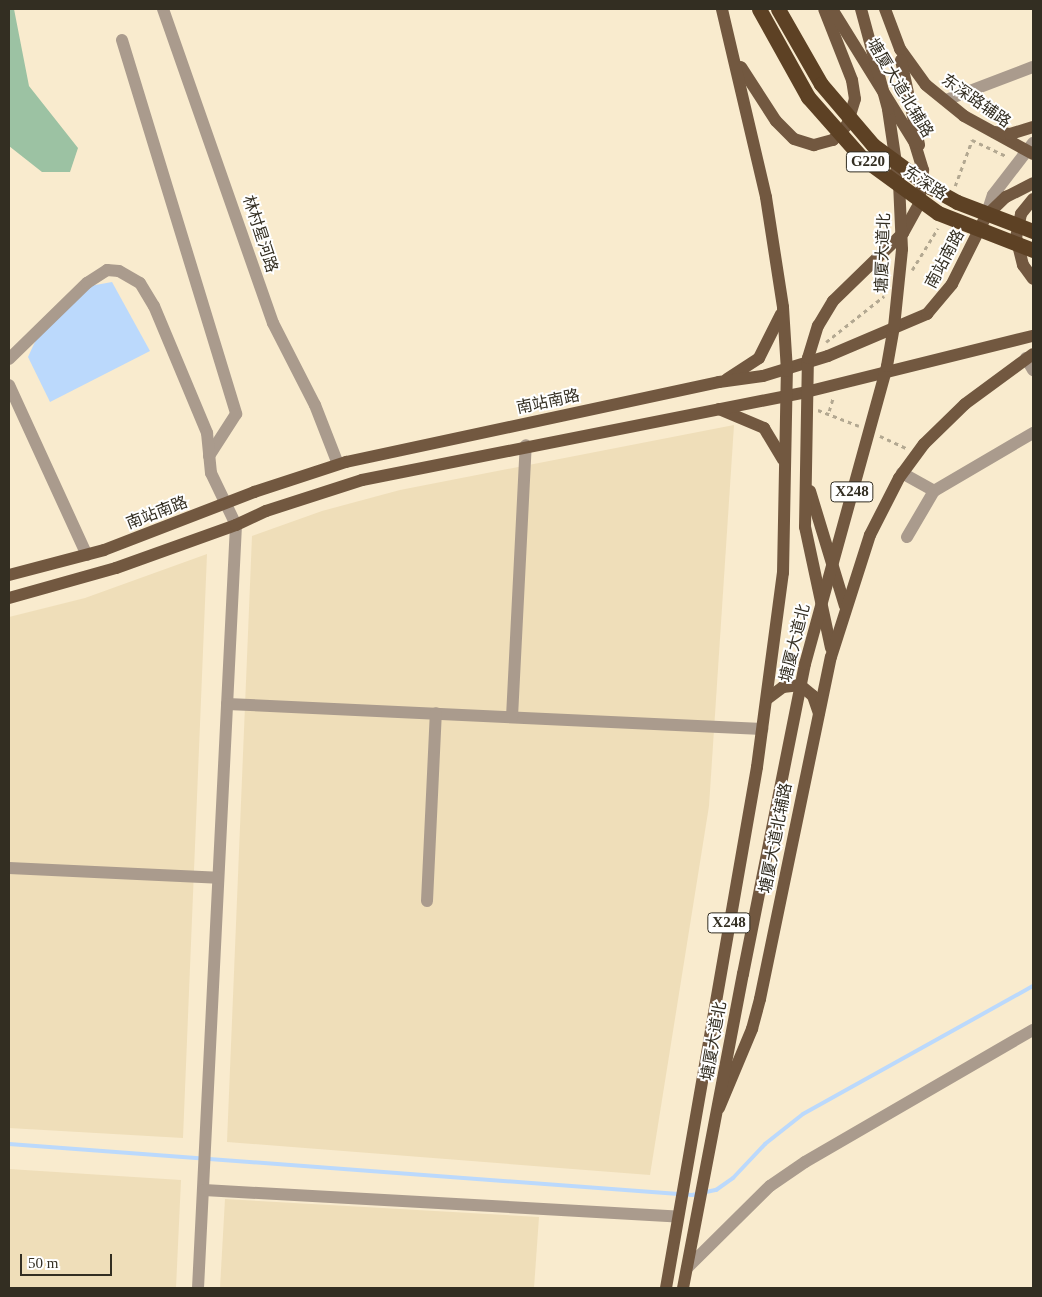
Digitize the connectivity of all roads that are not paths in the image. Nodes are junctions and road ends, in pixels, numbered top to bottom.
1 (163, 9) edge
2 (722, 9) edge
3 (760, 9) edge
4 (778, 9) edge
5 (824, 9) edge
6 (832, 9) edge
7 (861, 9) edge
8 (885, 9) edge
9 (122, 40) dead end
10 (895, 40) junction
11 (735, 56) junction
12 (1033, 67) edge
13 (946, 100) junction
14 (1033, 127) edge
15 (986, 129) junction
16 (1031, 149) edge
17 (920, 152) junction
18 (1033, 183) edge
19 (1033, 199) edge
20 (986, 216) junction
21 (1033, 231) edge
22 (1033, 250) edge
23 (1033, 279) edge
24 (783, 307) junction
25 (1033, 336) edge
26 (1030, 356) edge
27 (9, 359) edge
28 (808, 364) junction
29 (787, 370) junction
30 (1033, 370) edge
31 (720, 382) junction
32 (9, 385) edge
33 (806, 392) junction
34 (786, 393) junction
35 (711, 408) junction
36 (1033, 433) edge
37 (526, 445) junction
38 (209, 456) junction
39 (338, 464) junction
40 (785, 470) junction
41 (902, 474) junction
42 (808, 480) junction
43 (934, 491) junction
44 (223, 504) junction
45 (236, 525) junction
46 (907, 537) dead end
47 (87, 555) junction
48 (9, 575) edge
49 (9, 598) edge
50 (845, 608) junction
51 (832, 657) junction
52 (767, 699) junction
53 (227, 704) junction
54 (436, 713) junction
55 (818, 713) junction
56 (512, 717) junction
57 (762, 728) junction
58 (9, 868) edge
59 (218, 878) junction
60 (427, 901) dead end
61 (1033, 1030) edge
62 (719, 1108) junction
63 (204, 1190) junction
64 (676, 1212) junction
65 (687, 1268) junction
66 (198, 1288) edge
67 (666, 1288) edge
68 (684, 1288) edge

1 - 39 street, 林村星河路
2 - 11 main road, 塘厦大道北 / X248
3 - 22 highway, 东深路 / G220, bridge
4 - 21 highway, 东深路 / G220, bridge
5 - 11 main road
6 - 17 main road, 塘厦大道北辅路
7 - 62 main road, 塘厦大道北 / X248, bridge
8 - 10 main road, 东深路辅路
9 - 38 street
10 - 13 main road, 东深路辅路
10 - 17 main road
11 - 24 main road, 塘厦大道北 / X248
12 - 13 street
13 - 15 main road, 东深路辅路
14 - 15 main road
15 - 16 main road, 东深路辅路
16 - 20 street
17 - 28 main road, 塘厦大道北辅路
18 - 20 main road, 南站南路
19 - 23 main road
20 - 28 main road, 南站南路
24 - 29 main road, 塘厦大道北 / X248
24 - 31 main road
25 - 33 main road
26 - 30 street
26 - 41 main road
27 - 38 street
28 - 29 main road, 南站南路
28 - 33 main road, 塘厦大道北辅路
29 - 31 main road, 南站南路
29 - 34 main road, 塘厦大道北 / X248
31 - 39 main road, 南站南路
32 - 47 street
33 - 34 main road
33 - 42 main road, 塘厦大道北辅路
34 - 35 main road
34 - 40 main road, 塘厦大道北 / X248
35 - 37 main road
35 - 40 main road
36 - 43 street
37 - 45 main road
37 - 56 street
38 - 44 street
39 - 44 main road, 南站南路
40 - 52 main road, 塘厦大道北 / X248
41 - 43 street
41 - 50 main road
42 - 50 main road, 塘厦大道北辅路
42 - 51 main road, 塘厦大道北辅路
43 - 46 street
44 - 45 street
44 - 47 main road, 南站南路
45 - 49 main road
45 - 53 street
47 - 48 main road, 南站南路
50 - 51 main road, 塘厦大道北辅路
51 - 55 main road, 塘厦大道北辅路
52 - 55 main road
52 - 57 main road, 塘厦大道北 / X248
53 - 54 street
53 - 59 street
54 - 56 street
54 - 60 street
55 - 62 main road, 塘厦大道北辅路
56 - 57 street
57 - 64 main road, 塘厦大道北 / X248
58 - 59 street
59 - 63 street
61 - 65 street
62 - 65 main road, 塘厦大道北 / X248
63 - 64 street
63 - 66 street
64 - 67 main road, 塘厦大道北 / X248
65 - 68 main road, 塘厦大道北 / X248

